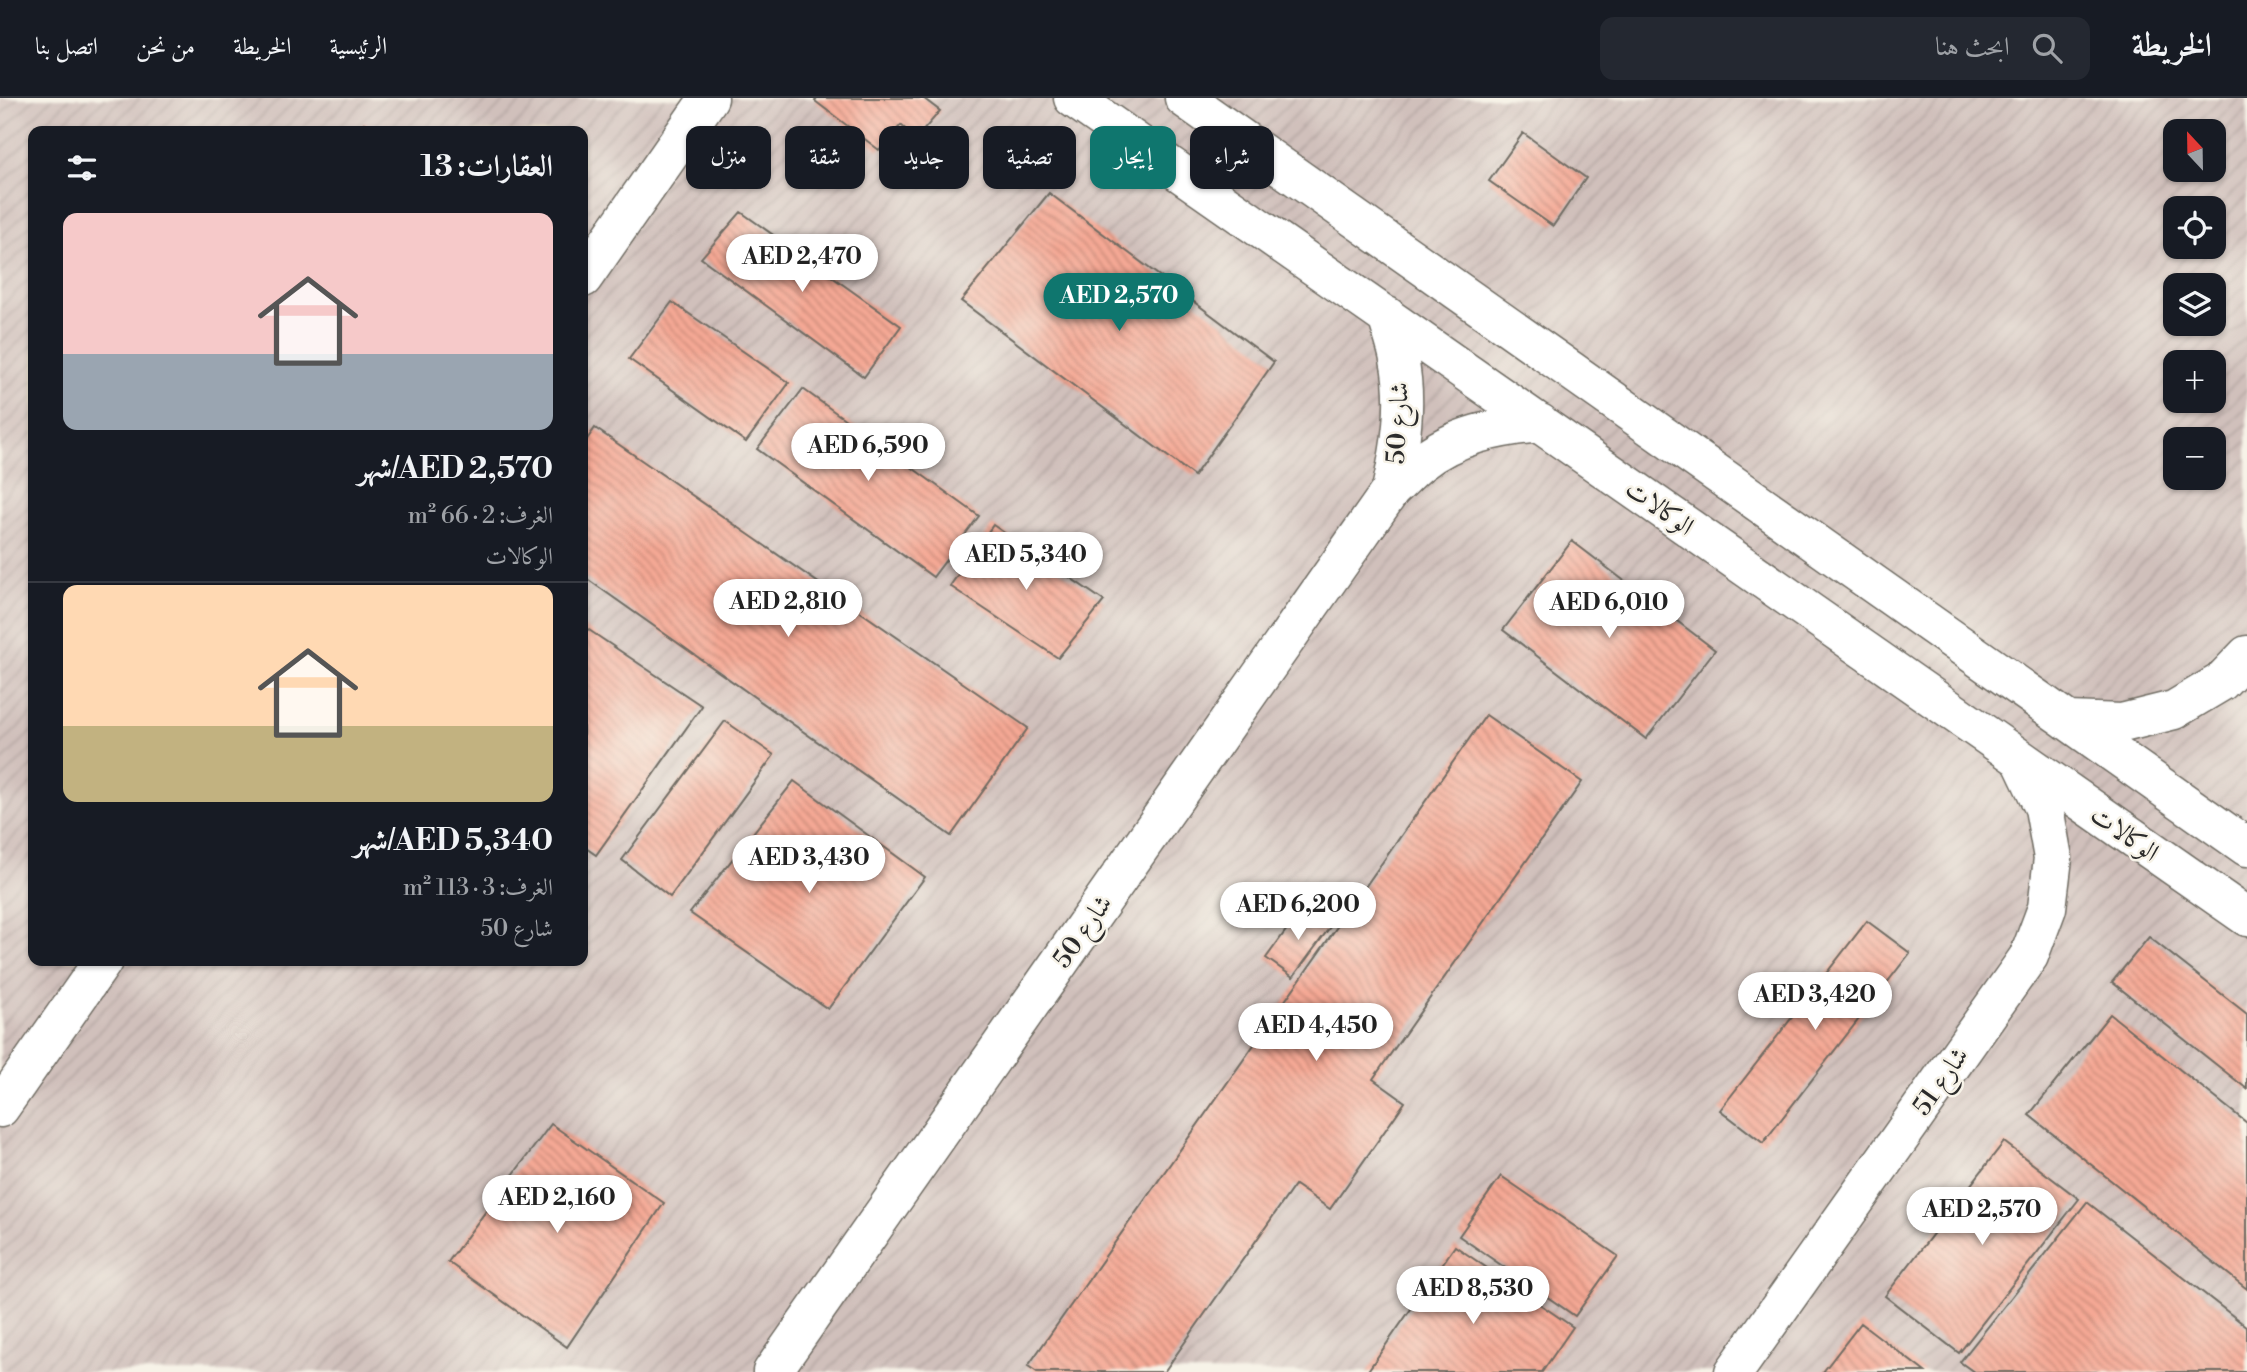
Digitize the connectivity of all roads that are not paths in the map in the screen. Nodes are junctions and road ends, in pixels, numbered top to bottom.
1 (709, 98) edge
2 (1073, 98) edge
3 (1184, 98) edge
4 (588, 271) edge
5 (1387, 316) junction
6 (1540, 423) junction
7 (1391, 490) junction
8 (2247, 655) edge
9 (2068, 721) junction
10 (2022, 762) junction
11 (2247, 847) edge
12 (2247, 917) edge
13 (99, 966) edge
14 (0, 1108) edge
15 (772, 1372) edge
16 (1734, 1372) edge

1 - 4 street
2 - 5 street, الوكالات
3 - 9 street
5 - 6 street, الوكالات
5 - 7 street, شارع 50
6 - 7 street, شارع 50
6 - 10 street, الوكالات
7 - 15 street, شارع 50
8 - 9 street
9 - 11 street
10 - 12 street, الوكالات
10 - 16 street, شارع 51
13 - 14 street

